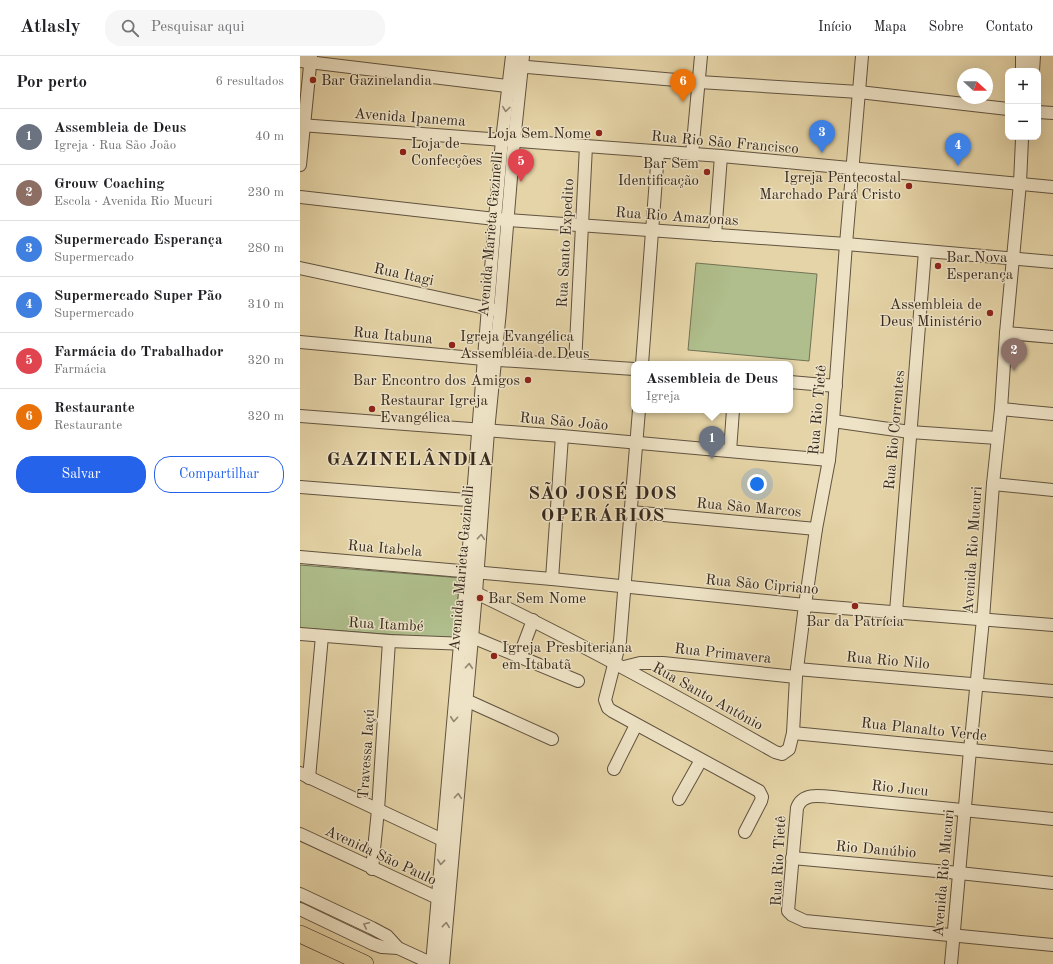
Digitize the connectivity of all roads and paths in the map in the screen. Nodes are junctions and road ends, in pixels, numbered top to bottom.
1 (701, 56) edge
2 (862, 56) edge
3 (1022, 56) edge
4 (1034, 56) edge
5 (307, 60) edge
6 (517, 61) edge
7 (1022, 68) edge
8 (1033, 68) edge
9 (699, 82) junction
10 (514, 87) junction
11 (859, 92) junction
12 (1005, 109) edge
13 (1041, 112) edge
14 (1053, 114) edge
15 (302, 125) edge
16 (508, 140) junction
17 (1022, 140) edge
18 (586, 146) junction
19 (658, 152) junction
20 (692, 154) junction
21 (721, 156) junction
22 (300, 165) edge
23 (852, 169) junction
24 (1020, 183) junction
25 (1053, 187) edge
26 (300, 198) edge
27 (495, 219) junction
28 (508, 220) junction
29 (582, 226) junction
30 (652, 231) junction
31 (714, 235) junction
32 (846, 244) junction
33 (925, 251) junction
34 (1012, 259) junction
35 (1053, 262) edge
36 (300, 268) edge
37 (494, 310) junction
38 (1006, 333) junction
39 (1053, 337) edge
40 (300, 342) edge
41 (490, 359) junction
42 (642, 361) edge
43 (575, 364) junction
44 (631, 369) edge
45 (793, 382) edge
46 (836, 386) junction
47 (1001, 409) junction
48 (639, 413) edge
49 (733, 413) edge
50 (1053, 414) edge
51 (300, 416) edge
52 (833, 422) junction
53 (483, 431) junction
54 (910, 432) junction
55 (562, 436) junction
56 (997, 438) junction
57 (636, 444) junction
58 (730, 451) junction
59 (829, 460) junction
60 (993, 484) junction
61 (300, 486) edge
62 (1053, 490) edge
63 (478, 501) junction
64 (631, 512) junction
65 (816, 529) junction
66 (300, 557) edge
67 (473, 572) junction
68 (552, 579) junction
69 (624, 587) junction
70 (476, 593) junction
71 (805, 605) junction
72 (896, 612) junction
73 (983, 619) junction
74 (533, 620) junction
75 (1053, 625) edge
76 (300, 634) edge
77 (322, 636) junction
78 (389, 641) junction
79 (467, 642) junction
80 (519, 657) junction
81 (619, 665) junction
82 (797, 673) junction
83 (578, 681) dead end
84 (976, 684) junction
85 (1053, 691) edge
86 (461, 698) junction
87 (636, 725) junction
88 (792, 733) junction
89 (552, 739) dead end
90 (970, 750) junction
91 (775, 752) joint
92 (1053, 758) edge
93 (701, 760) junction
94 (614, 769) dead end
95 (305, 776) edge
96 (679, 799) dead end
97 (796, 808) joint
98 (378, 810) junction
99 (964, 811) junction
100 (1053, 819) edge
101 (744, 832) dead end
102 (300, 834) edge
103 (449, 843) junction
104 (792, 858) junction
105 (372, 869) junction
106 (959, 873) junction
107 (1053, 883) edge
108 (300, 894) edge
109 (443, 901) junction
110 (300, 909) edge
111 (300, 934) edge
112 (954, 934) junction
113 (1053, 945) edge
114 (398, 948) junction
115 (428, 963) edge
116 (365, 964) edge
117 (443, 964) edge
118 (951, 964) edge

1 - 9 street
2 - 11 street, Rua Rio Tietê
3 - 7 street
4 - 8 street
5 - 10 street
5 - 15 street
6 - 9 street
6 - 10 street, Avenida Marieta Gazinelli
9 - 11 street
9 - 20 street
10 - 16 street, Avenida Marieta Gazinelli
11 - 12 street
11 - 23 street, Rua Rio Tietê
13 - 14 street
15 - 16 street, Avenida Ipanema
15 - 22 street
16 - 18 street, Rua Rio São Francisco
16 - 27 street, Avenida Marieta Gazinelli
16 - 28 street, Avenida Marieta Gazinelli
17 - 24 street, Avenida Rio Mucuri
18 - 19 street, Rua Rio São Francisco
18 - 29 street, Rua Santo Expedito
19 - 20 street, Rua Rio São Francisco
19 - 30 street
20 - 21 street, Rua Rio São Francisco
21 - 23 street, Rua Rio São Francisco
21 - 31 street
23 - 24 street, Rua Rio São Francisco
23 - 32 street, Rua Rio Tietê
24 - 25 street, Rua Rio São Francisco
24 - 34 street, Avenida Rio Mucuri
26 - 27 street, Rua Rio Amazonas
27 - 28 street, Rua Rio Amazonas
27 - 37 street, Avenida Marieta Gazinelli
28 - 29 street, Rua Rio Amazonas
28 - 37 street, Avenida Marieta Gazinelli
29 - 30 street, Rua Rio Amazonas
29 - 43 street, Rua Santo Expedito
30 - 31 street, Rua Rio Amazonas
30 - 42 street
31 - 32 street, Rua Rio Amazonas
32 - 33 street, Rua Rio Amazonas
32 - 46 street, Rua Rio Tietê
33 - 34 street, Rua Rio Amazonas
33 - 54 street, Rua Rio Correntes
34 - 35 street, Rua Rio Amazonas
34 - 38 street, Avenida Rio Mucuri
36 - 37 street, Rua Itagi
37 - 41 street, Avenida Marieta Gazinelli
38 - 39 street
38 - 47 street, Avenida Rio Mucuri
40 - 41 street, Rua Itabuna
41 - 43 street, Rua Itabuna
41 - 53 street, Avenida Marieta Gazinelli
43 - 44 street, Rua Itabuna
45 - 46 street
46 - 52 street, Rua Rio Tietê
47 - 50 street
47 - 56 street, Avenida Rio Mucuri
48 - 57 street
49 - 58 street
51 - 53 street, Rua São João
52 - 54 street
52 - 59 street, Rua Rio Tietê
53 - 55 street, Rua São João
53 - 63 street, Avenida Marieta Gazinelli
54 - 56 street
54 - 72 street, Rua Rio Correntes
55 - 57 street, Rua São João
55 - 68 street
56 - 60 street, Avenida Rio Mucuri
57 - 58 street, Rua São João
57 - 64 street
58 - 59 street, Rua São João
59 - 65 street, Rua Rio Tietê
60 - 62 street
60 - 73 street, Avenida Rio Mucuri
61 - 63 street
63 - 67 street, Avenida Marieta Gazinelli
64 - 65 street, Rua São Marcos
64 - 69 street
65 - 71 street, Rua Rio Tietê
66 - 67 street, Rua Itabela
67 - 68 street, Rua São Cipriano
67 - 70 street, Avenida Marieta Gazinelli
67 - 79 street, Avenida Marieta Gazinelli
68 - 69 street, Rua São Cipriano
69 - 71 street, Rua São Cipriano
69 - 81 street
70 - 74 street, Rua Santo Antônio
70 - 79 street, Avenida Marieta Gazinelli
71 - 72 street, Rua São Cipriano
71 - 82 street, Rua Rio Tietê
72 - 73 street, Rua São Cipriano
73 - 75 street, Rua São Cipriano
73 - 84 street, Avenida Rio Mucuri
74 - 80 street
74 - 81 street, Rua Santo Antônio
76 - 77 street, Rua Itambé
77 - 78 street, Rua Itambé
77 - 95 street
78 - 79 street, Rua Itambé
78 - 98 street, Travessa Iaçú
79 - 80 street
79 - 86 street, Avenida Marieta Gazinelli
80 - 83 street
81 - 82 street, Rua Primavera
81 - 87 street
81 - 91 street, Rua Santo Antônio
82 - 84 street, Rua Rio Nilo
82 - 88 street, Rua Rio Tietê
84 - 85 street, Rua Rio Nilo
84 - 90 street, Avenida Rio Mucuri
86 - 89 street
86 - 103 street, Avenida Marieta Gazinelli
87 - 93 street
87 - 94 street
88 - 90 street, Rua Planalto Verde
88 - 91 street, Rua Rio Tietê
90 - 92 street, Rua Planalto Verde
90 - 99 street, Avenida Rio Mucuri
93 - 96 street
93 - 101 street
95 - 98 street
97 - 99 street, Rio Jucu
97 - 104 street, Rua Rio Tietê
98 - 103 street
98 - 105 street, Travessa Iaçú
99 - 100 street, Rio Jucu
99 - 106 street, Avenida Rio Mucuri
102 - 105 street, Avenida São Paulo
103 - 109 street, Avenida Marieta Gazinelli
104 - 106 street, Rio Danúbio
104 - 112 street, Rua Rio Tietê
105 - 109 street, Avenida São Paulo
106 - 107 street, Rio Danúbio
106 - 112 street, Avenida Rio Mucuri
114 -> 108 street
109 - 115 street, Avenida Marieta Gazinelli
117 -> 109 street, Avenida Marieta Gazinelli
110 - 114 street
111 - 116 highway
112 - 113 street
112 - 118 street, Avenida Rio Mucuri
114 - 115 street

